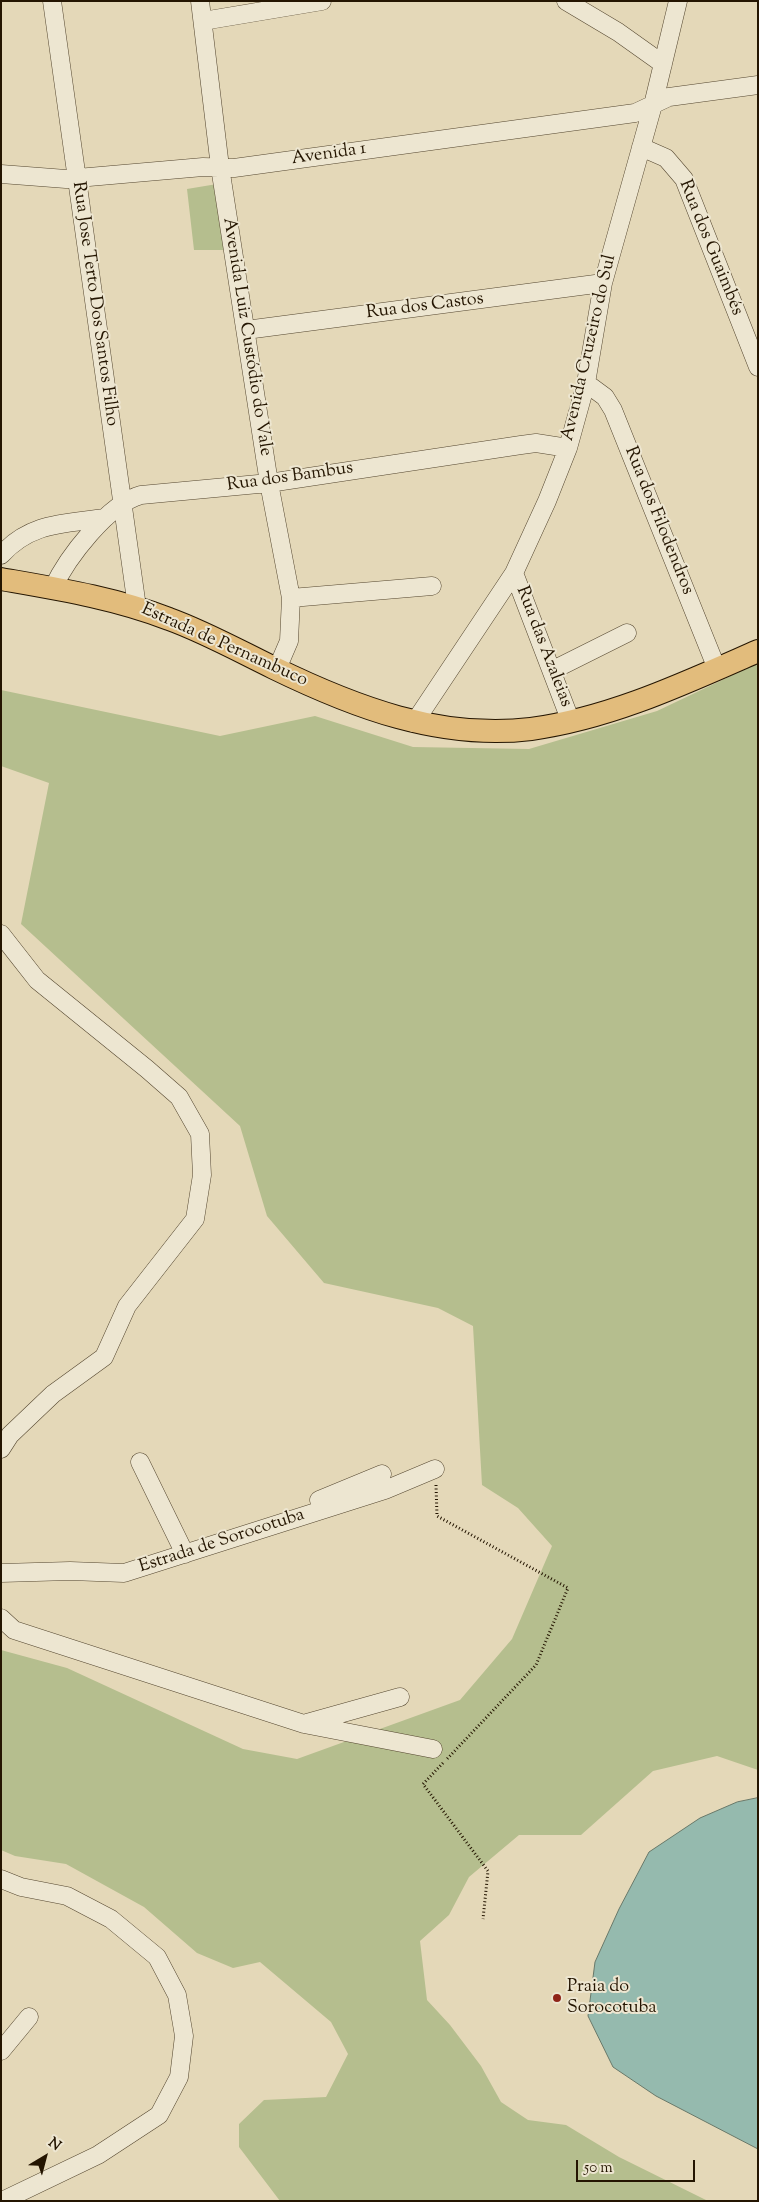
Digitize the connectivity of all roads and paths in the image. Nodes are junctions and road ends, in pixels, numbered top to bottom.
1 (52, 1) edge
2 (200, 1) edge
3 (322, 1) edge
4 (566, 1) edge
5 (678, 1) edge
6 (203, 21) junction
7 (663, 64) junction
8 (758, 86) edge
9 (653, 105) junction
10 (641, 147) junction
11 (220, 168) junction
12 (1, 174) edge
13 (76, 178) junction
14 (603, 283) junction
15 (246, 330) junction
16 (758, 367) edge
17 (586, 383) junction
18 (568, 448) junction
19 (269, 483) junction
20 (123, 502) junction
21 (105, 518) junction
22 (1, 554) edge
23 (514, 573) junction
24 (1, 579) edge
25 (432, 586) dead end
26 (53, 588) junction
27 (291, 598) junction
28 (137, 607) junction
29 (627, 633) dead end
30 (758, 651) edge
31 (276, 669) junction
32 (717, 669) junction
33 (552, 670) junction
34 (571, 722) junction
35 (414, 723) junction
36 (1, 934) edge
37 (1, 1448) edge
38 (140, 1462) dead end
39 (435, 1469) joint
40 (374, 1483) junction
41 (300, 1508) dead end
42 (185, 1554) junction
43 (1, 1573) edge
44 (1, 1618) edge
45 (400, 1697) dead end
46 (304, 1724) junction
47 (433, 1749) dead end
48 (1, 1880) edge
49 (484, 1919) dead end
50 (29, 2017) dead end
51 (1, 2051) edge
52 (2, 2201) edge

1 - 13 street, Rua Jose Terto Dos Santos Filho
2 - 6 street, Avenida Luiz Custódio do Vale
3 - 6 street
4 - 7 street
5 - 7 street, Avenida Cruzeiro do Sul
6 - 11 street, Avenida Luiz Custódio do Vale
7 - 9 street, Avenida Cruzeiro do Sul
8 - 9 street, Avenida 1
9 - 10 street, Avenida Cruzeiro do Sul
9 - 11 street, Avenida 1
10 - 14 street, Avenida Cruzeiro do Sul
10 - 16 street, Rua dos Guaimbés
11 - 13 street, Avenida 1
11 - 15 street, Avenida Luiz Custódio do Vale
12 - 13 street, Avenida 1
13 - 20 street, Rua Jose Terto Dos Santos Filho
14 - 15 street, Rua dos Castos
14 - 17 street, Avenida Cruzeiro do Sul
15 - 19 street, Avenida Luiz Custódio do Vale
17 - 18 street, Avenida Cruzeiro do Sul
17 - 32 street, Rua dos Filodendros
18 - 19 street, Rua dos Bambus
18 - 23 street, Avenida Cruzeiro do Sul
19 - 20 street, Rua dos Bambus
19 - 27 street, Avenida Luiz Custódio do Vale
20 - 21 street, Rua dos Bambus
20 - 28 street, Rua Jose Terto Dos Santos Filho
21 - 22 street
21 - 26 street, Rua dos Bambus
23 - 33 street, Rua das Azaleias
23 - 35 street, Avenida Cruzeiro do Sul
24 - 26 main road, Estrada de Pernambuco
25 - 27 street
26 - 28 main road, Estrada de Pernambuco
27 - 31 street, Avenida Luiz Custódio do Vale
28 - 31 main road, Estrada de Pernambuco
29 - 33 street
30 - 32 main road, Estrada de Pernambuco
31 - 35 main road, Estrada de Pernambuco
32 - 34 main road, Estrada de Pernambuco
33 - 34 street, Rua das Azaleias
34 - 35 main road, Estrada de Pernambuco
36 - 37 street
38 - 42 street
39 - 40 street, Estrada de Sorocotuba
39 - 49 path
40 - 41 street
40 - 42 street, Estrada de Sorocotuba
42 - 43 street, Estrada de Sorocotuba
44 - 46 street
45 - 46 street
46 - 47 street
48 - 52 street
50 - 51 street

